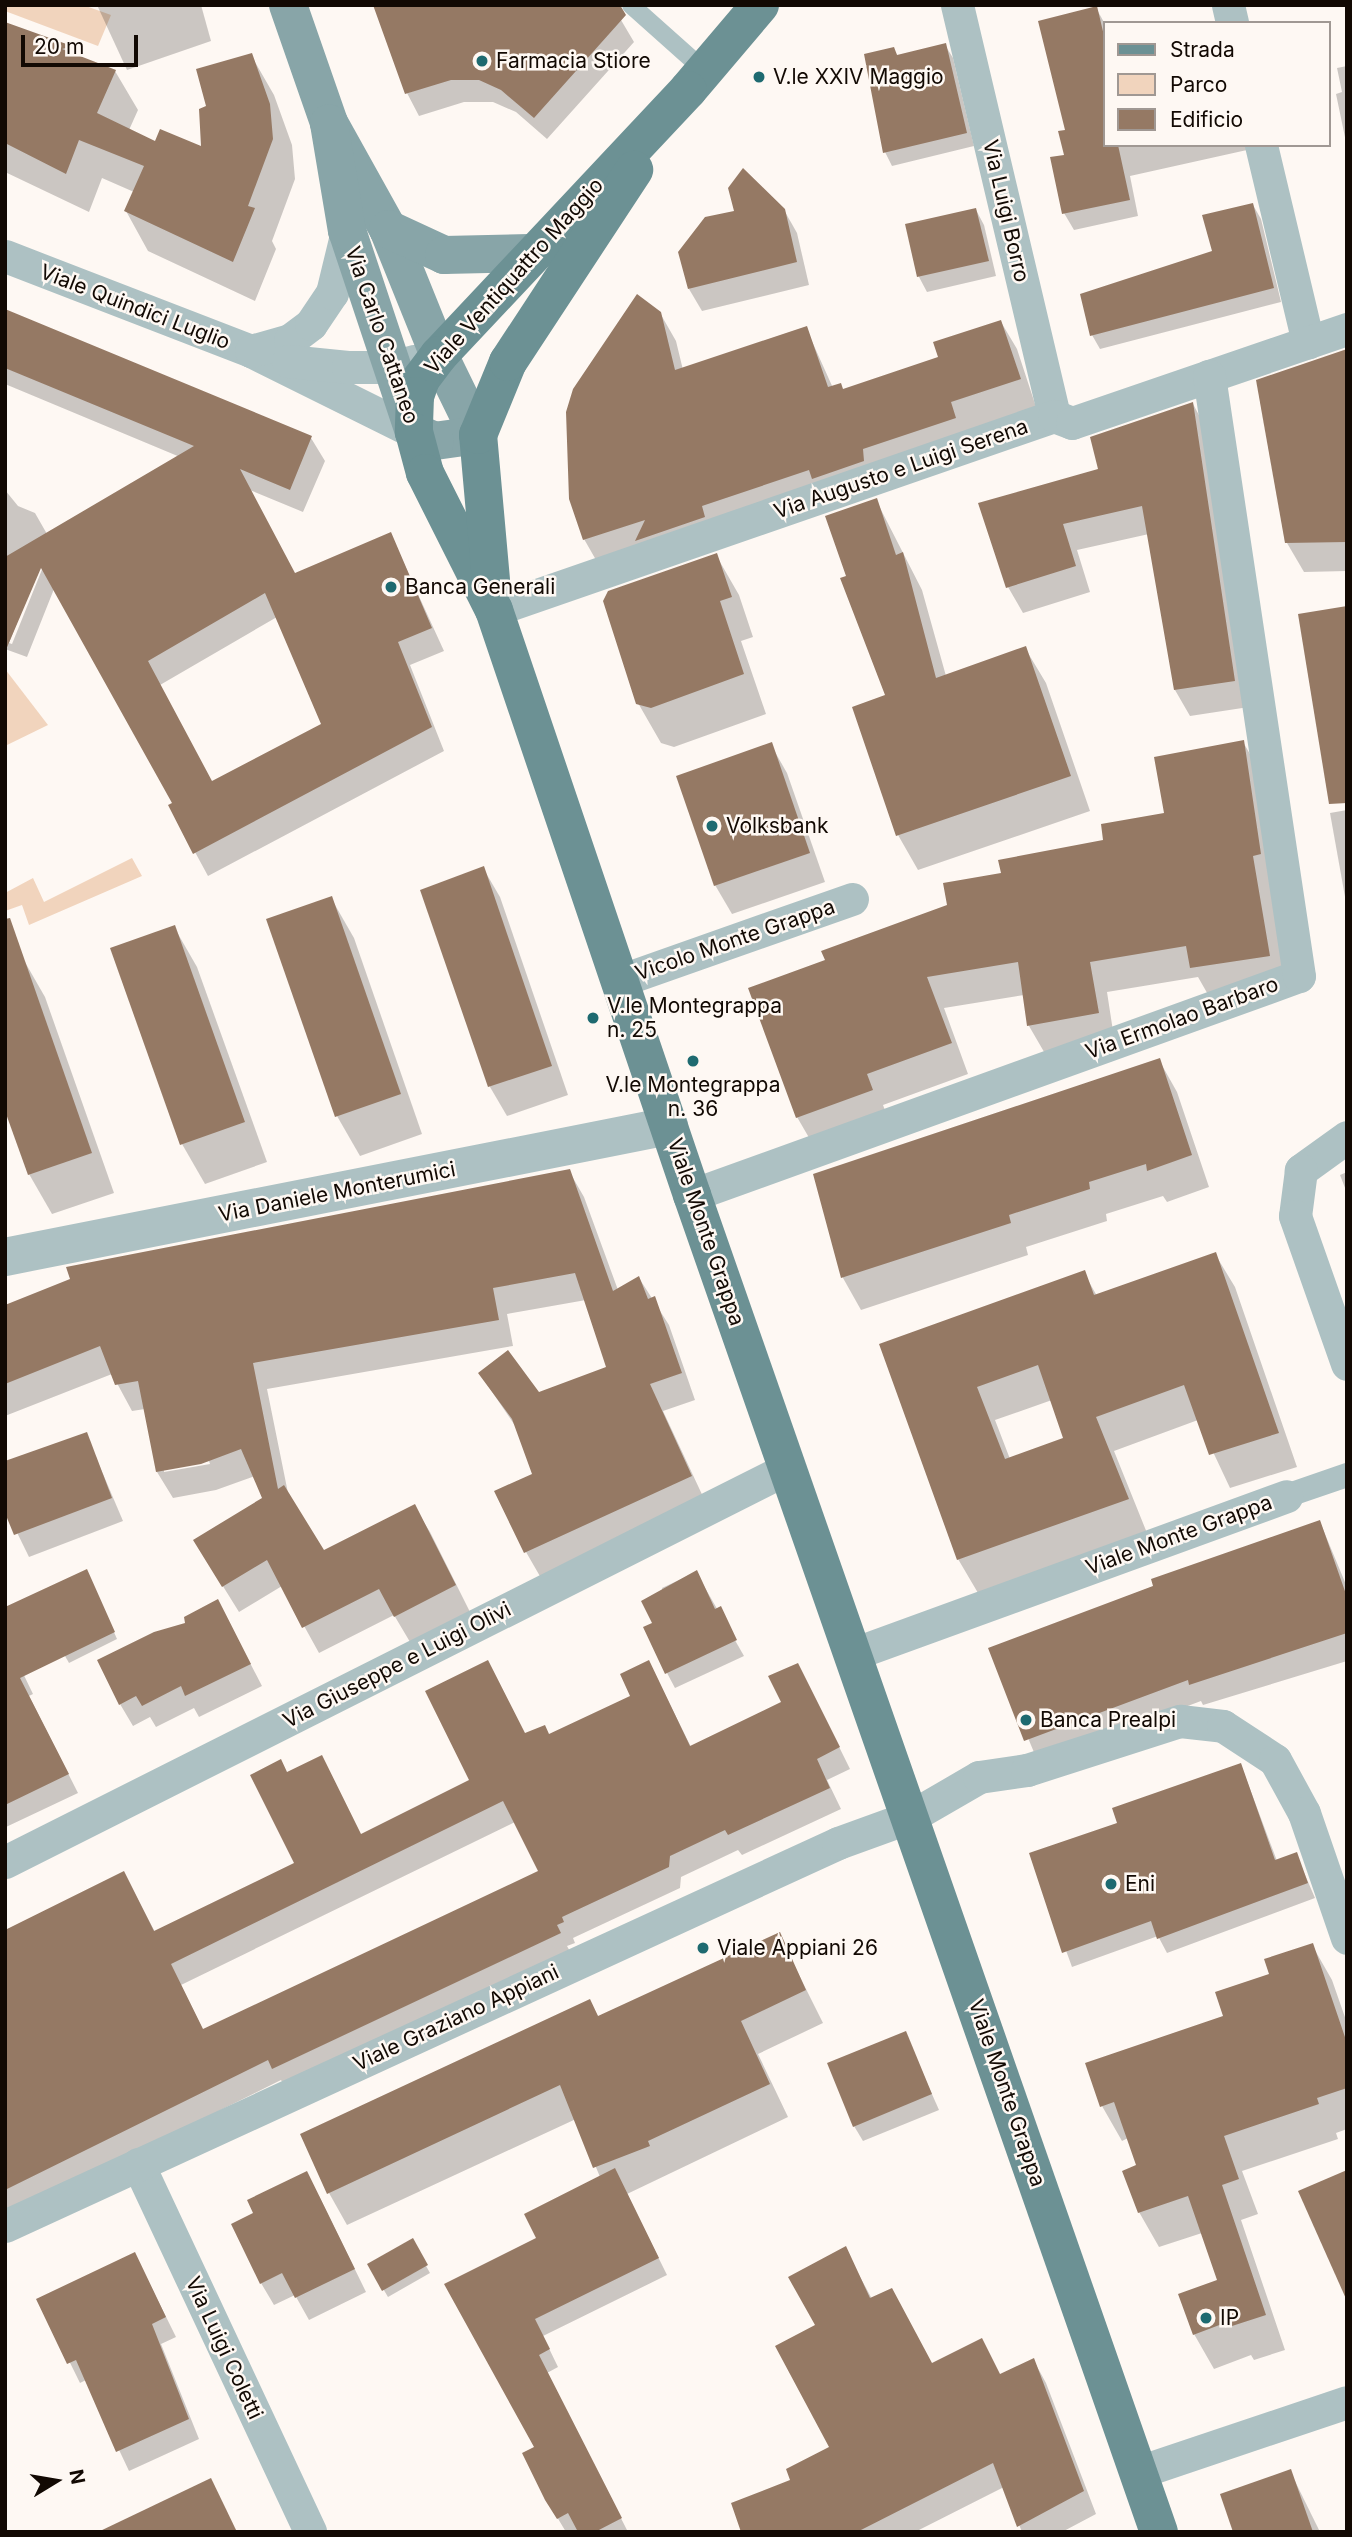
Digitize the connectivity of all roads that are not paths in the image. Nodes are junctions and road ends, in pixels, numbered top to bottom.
1 (288, 5) edge
2 (631, 5) edge
3 (760, 5) edge
4 (957, 5) edge
5 (696, 80) junction
6 (329, 123) junction
7 (1261, 147) edge
8 (388, 229) junction
9 (347, 231) junction
10 (530, 253) junction
11 (5, 256) edge
12 (1347, 329) edge
13 (1308, 342) junction
14 (258, 354) junction
15 (439, 355) junction
16 (393, 367) junction
17 (1209, 376) junction
18 (1054, 416) junction
19 (414, 432) junction
20 (478, 435) junction
21 (494, 610) junction
22 (852, 899) dead end
23 (619, 981) junction
24 (669, 1126) junction
25 (1347, 1138) edge
26 (692, 1195) junction
27 (5, 1257) edge
28 (1347, 1364) edge
29 (788, 1468) junction
30 (1347, 1475) edge
31 (1286, 1496) joint
32 (853, 1654) junction
33 (910, 1817) junction
34 (5, 1862) edge
35 (1347, 1938) edge
36 (138, 2164) junction
37 (5, 2226) edge
38 (1347, 2402) edge
39 (1139, 2472) junction
40 (310, 2532) edge
41 (1159, 2532) edge

1 - 6 main road, Via Carlo Cattaneo
2 - 5 lane
3 - 5 main road, Viale Ventiquattro Maggio
4 - 18 street, Via Luigi Borro
5 - 10 main road, Viale Ventiquattro Maggio
5 - 20 main road, Viale Ventiquattro Maggio
6 - 8 main road, Via Carlo Cattaneo
6 - 9 main road, Via Carlo Cattaneo
7 - 13 street
8 - 10 main road
8 - 15 main road, Via Carlo Cattaneo
9 - 14 street
9 - 16 main road, Via Carlo Cattaneo
10 - 15 main road, Viale Ventiquattro Maggio
11 - 14 street, Viale Quindici Luglio
12 - 13 street, Via Augusto e Luigi Serena
13 - 17 street, Via Augusto e Luigi Serena
14 - 16 street, Viale Quindici Luglio
14 - 19 street, Viale Quindici Luglio
15 - 16 street, Viale Quindici Luglio
15 - 19 main road, Viale Ventiquattro Maggio
15 - 20 main road, Via Carlo Cattaneo
16 - 19 main road, Via Carlo Cattaneo
17 - 18 street, Via Augusto e Luigi Serena
17 - 26 street, Via Ermolao Barbaro
18 - 21 street, Via Augusto e Luigi Serena
19 - 20 main road, Via Carlo Cattaneo
19 - 21 main road, Viale Ventiquattro Maggio
20 - 21 main road, Viale Ventiquattro Maggio
21 - 23 main road, Viale Monte Grappa
22 - 23 street, Vicolo Monte Grappa
23 - 24 main road, Viale Monte Grappa
24 - 26 main road, Viale Monte Grappa
24 - 27 street, Via Daniele Monterumici
25 - 28 street
26 - 29 main road, Viale Monte Grappa
29 - 32 main road, Viale Monte Grappa
29 - 34 street, Via Giuseppe e Luigi Olivi
30 - 31 street, Viale Monte Grappa
31 - 32 street, Viale Monte Grappa
32 - 33 main road, Viale Monte Grappa
33 - 35 street, Viale Graziano Appiani
33 - 36 street, Viale Graziano Appiani
33 - 39 main road, Viale Monte Grappa
36 - 37 street, Viale Graziano Appiani
36 - 40 street, Via Luigi Coletti
38 - 39 street
39 - 41 main road, Viale Monte Grappa

